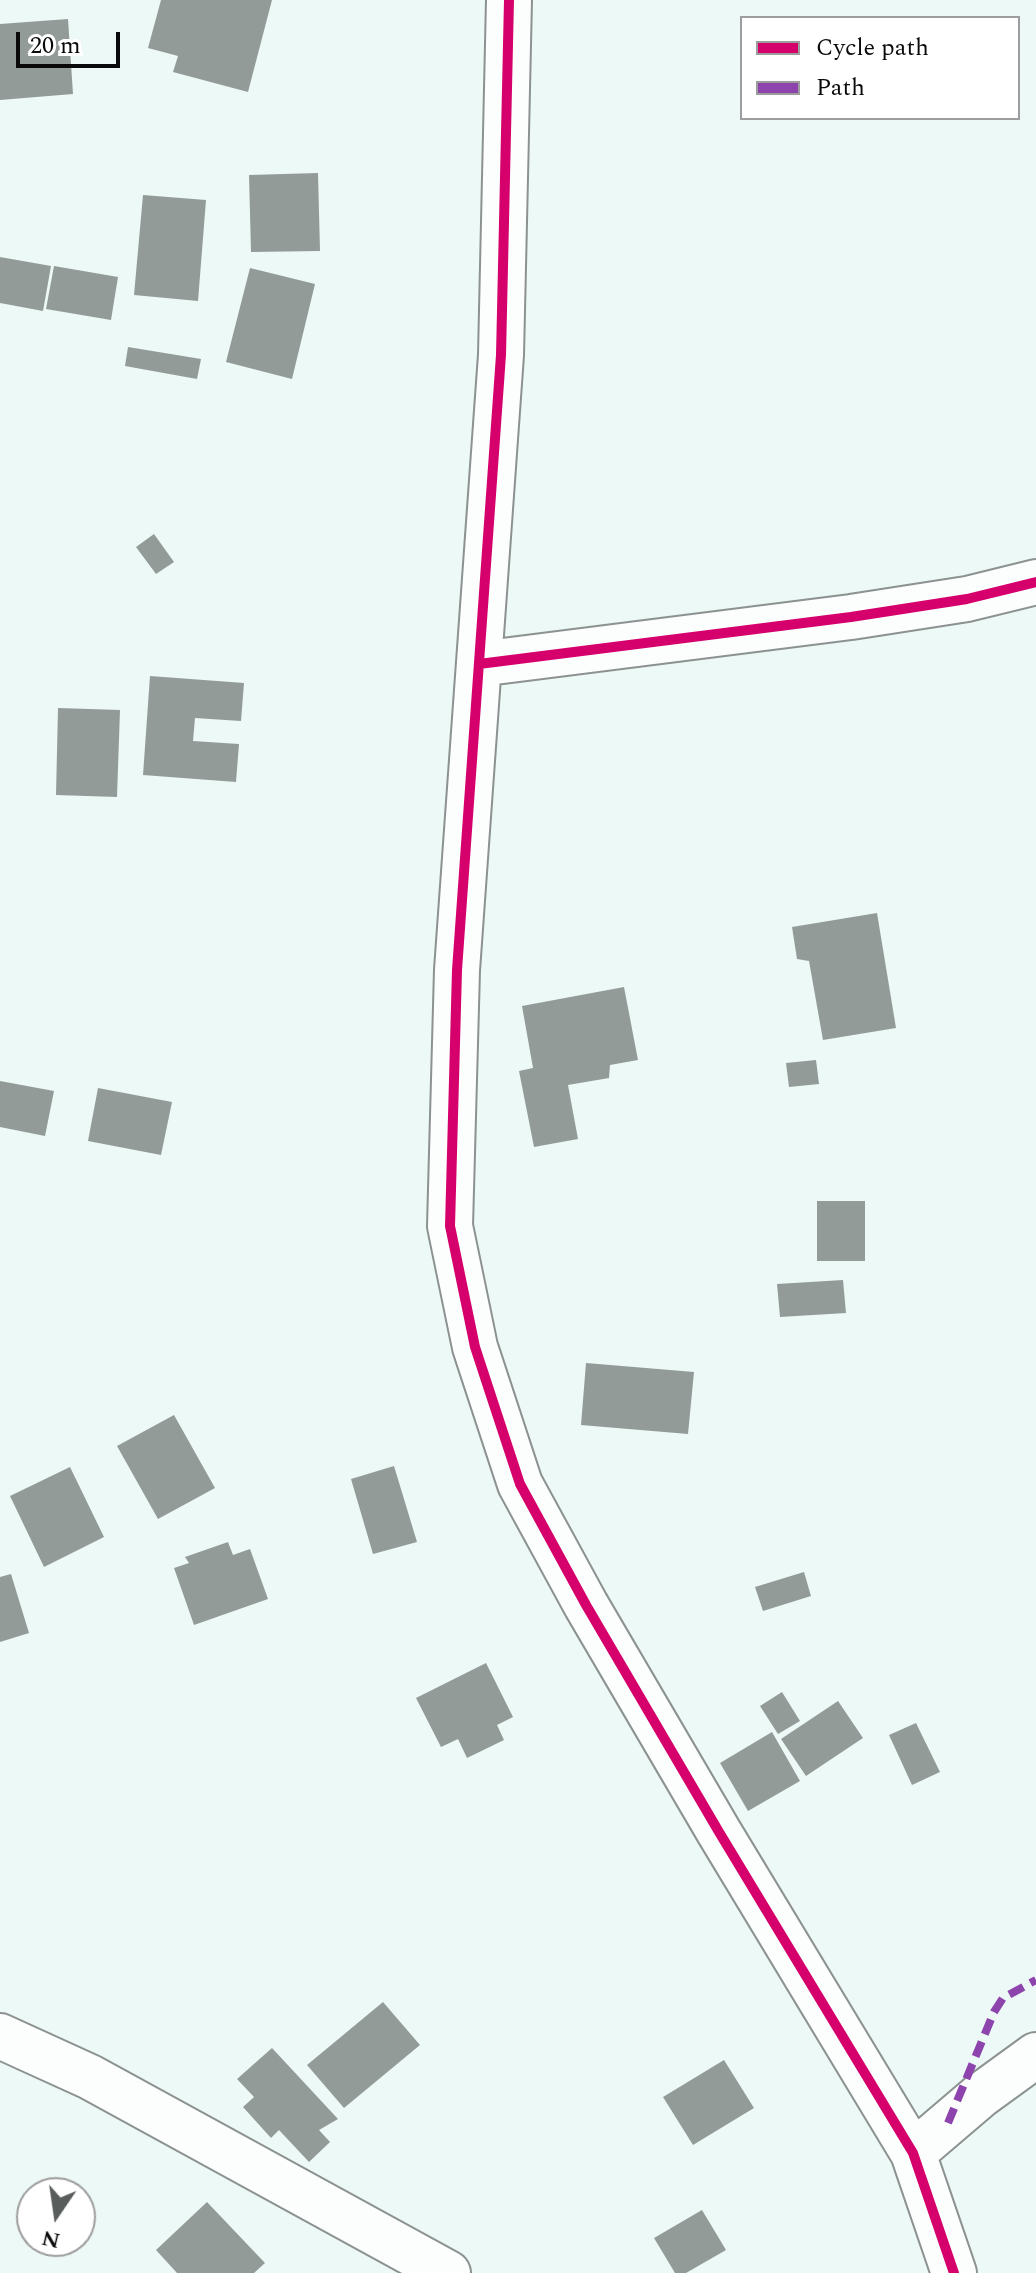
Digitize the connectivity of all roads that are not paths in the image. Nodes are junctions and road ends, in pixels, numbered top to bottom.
1 (509, 0) edge
2 (1036, 582) edge
3 (479, 664) junction
4 (0, 2036) edge
5 (1036, 2055) edge
6 (913, 2153) junction
7 (448, 2273) edge
8 (954, 2273) edge

1 - 3 street
2 - 3 street
3 - 6 street
4 - 7 street
5 - 6 street
6 - 8 street

